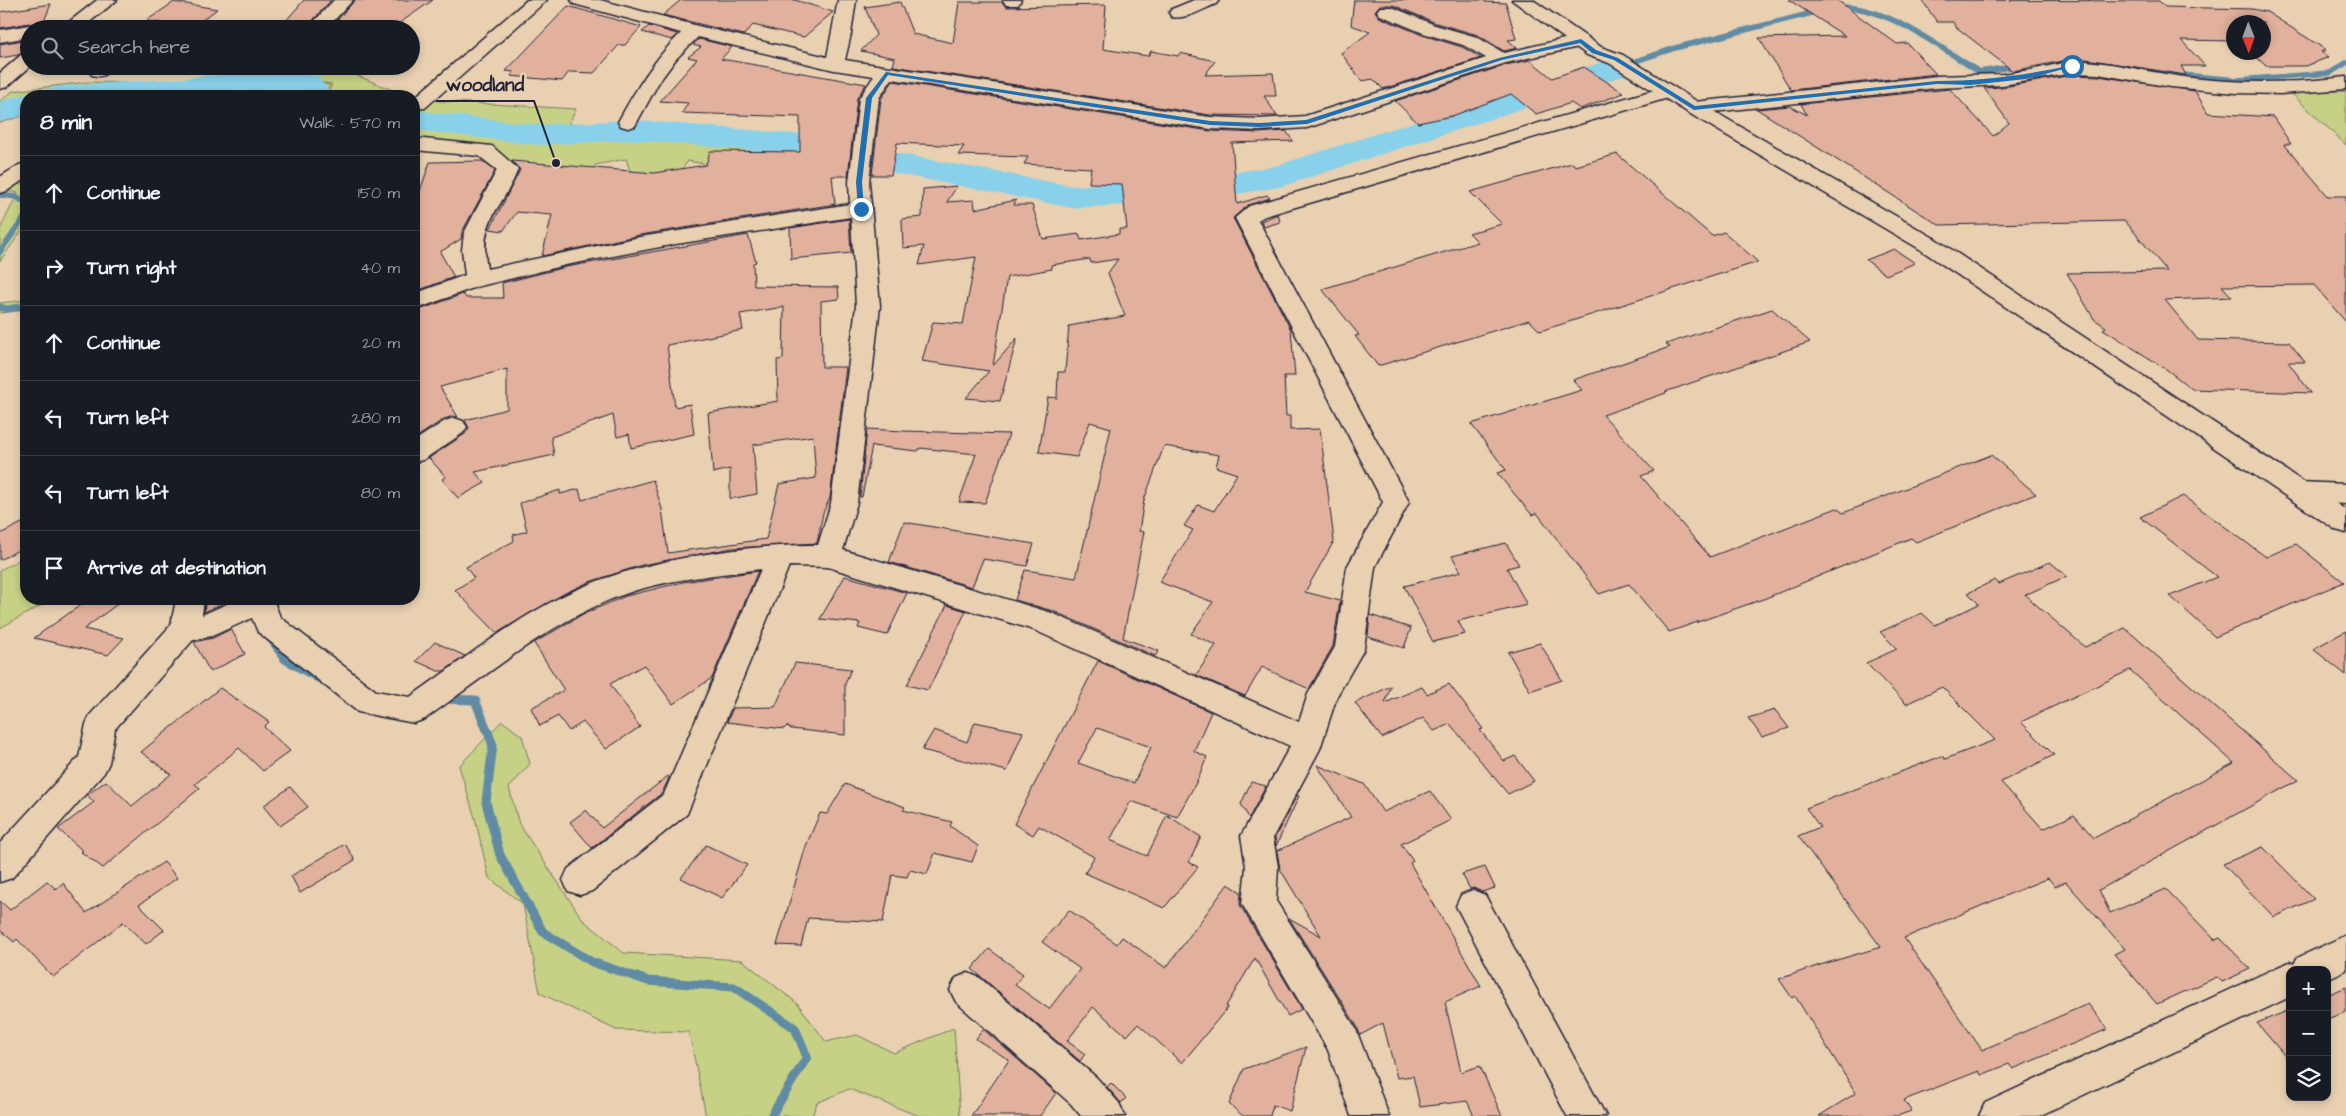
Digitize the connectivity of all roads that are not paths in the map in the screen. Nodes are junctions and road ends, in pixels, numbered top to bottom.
1 (108, 0) edge
2 (344, 0) edge
3 (538, 0) edge
4 (580, 0) edge
5 (847, 0) edge
6 (1210, 0) edge
7 (1521, 0) edge
8 (1549, 0) edge
9 (1386, 10) dead end
10 (1178, 13) dead end
11 (75, 20) edge
12 (325, 20) edge
13 (694, 31) junction
14 (20, 33) edge
15 (0, 36) edge
16 (1581, 41) junction
17 (1501, 59) junction
18 (1616, 59) junction
19 (834, 64) junction
20 (20, 66) edge
21 (886, 74) junction
22 (1, 82) edge
23 (2346, 84) edge
24 (1668, 92) junction
25 (420, 102) edge
26 (1694, 108) junction
27 (628, 122) dead end
28 (420, 145) edge
29 (20, 173) edge
30 (0, 187) edge
31 (861, 209) junction
32 (477, 280) junction
33 (420, 301) edge
34 (454, 427) dead end
35 (420, 449) edge
36 (2300, 492) junction
37 (2346, 494) edge
38 (2346, 523) edge
39 (780, 555) junction
40 (828, 556) junction
41 (189, 605) edge
42 (251, 605) edge
43 (261, 605) edge
44 (185, 629) junction
45 (1309, 740) junction
46 (0, 867) edge
47 (580, 880) dead end
48 (1473, 906) dead end
49 (2346, 952) edge
50 (2317, 966) edge
51 (2286, 981) edge
52 (968, 990) dead end
53 (1106, 1116) edge
54 (1370, 1116) edge
55 (1587, 1116) edge
56 (1998, 1116) edge

1 - 11 street
2 - 12 street
3 - 25 street
4 - 13 street
5 - 19 street
6 - 10 street
7 - 16 street
8 - 18 street
9 - 17 street
13 - 19 street
13 - 27 street
14 - 15 street
16 - 17 street
16 - 18 street
17 - 21 street
18 - 24 street
19 - 21 street
20 - 22 street
21 - 31 street
23 - 26 street
24 - 26 street
24 - 45 street
26 - 36 street
28 - 32 street
29 - 30 street
31 - 32 street
31 - 40 street
32 - 33 street
34 - 35 street
36 - 37 street
36 - 38 street
39 - 40 street
39 - 43 street
39 - 47 street
40 - 45 street
41 - 44 street
42 - 44 street
44 - 46 street
45 - 54 street
48 - 55 street
49 - 50 street
51 - 56 street
52 - 53 street

